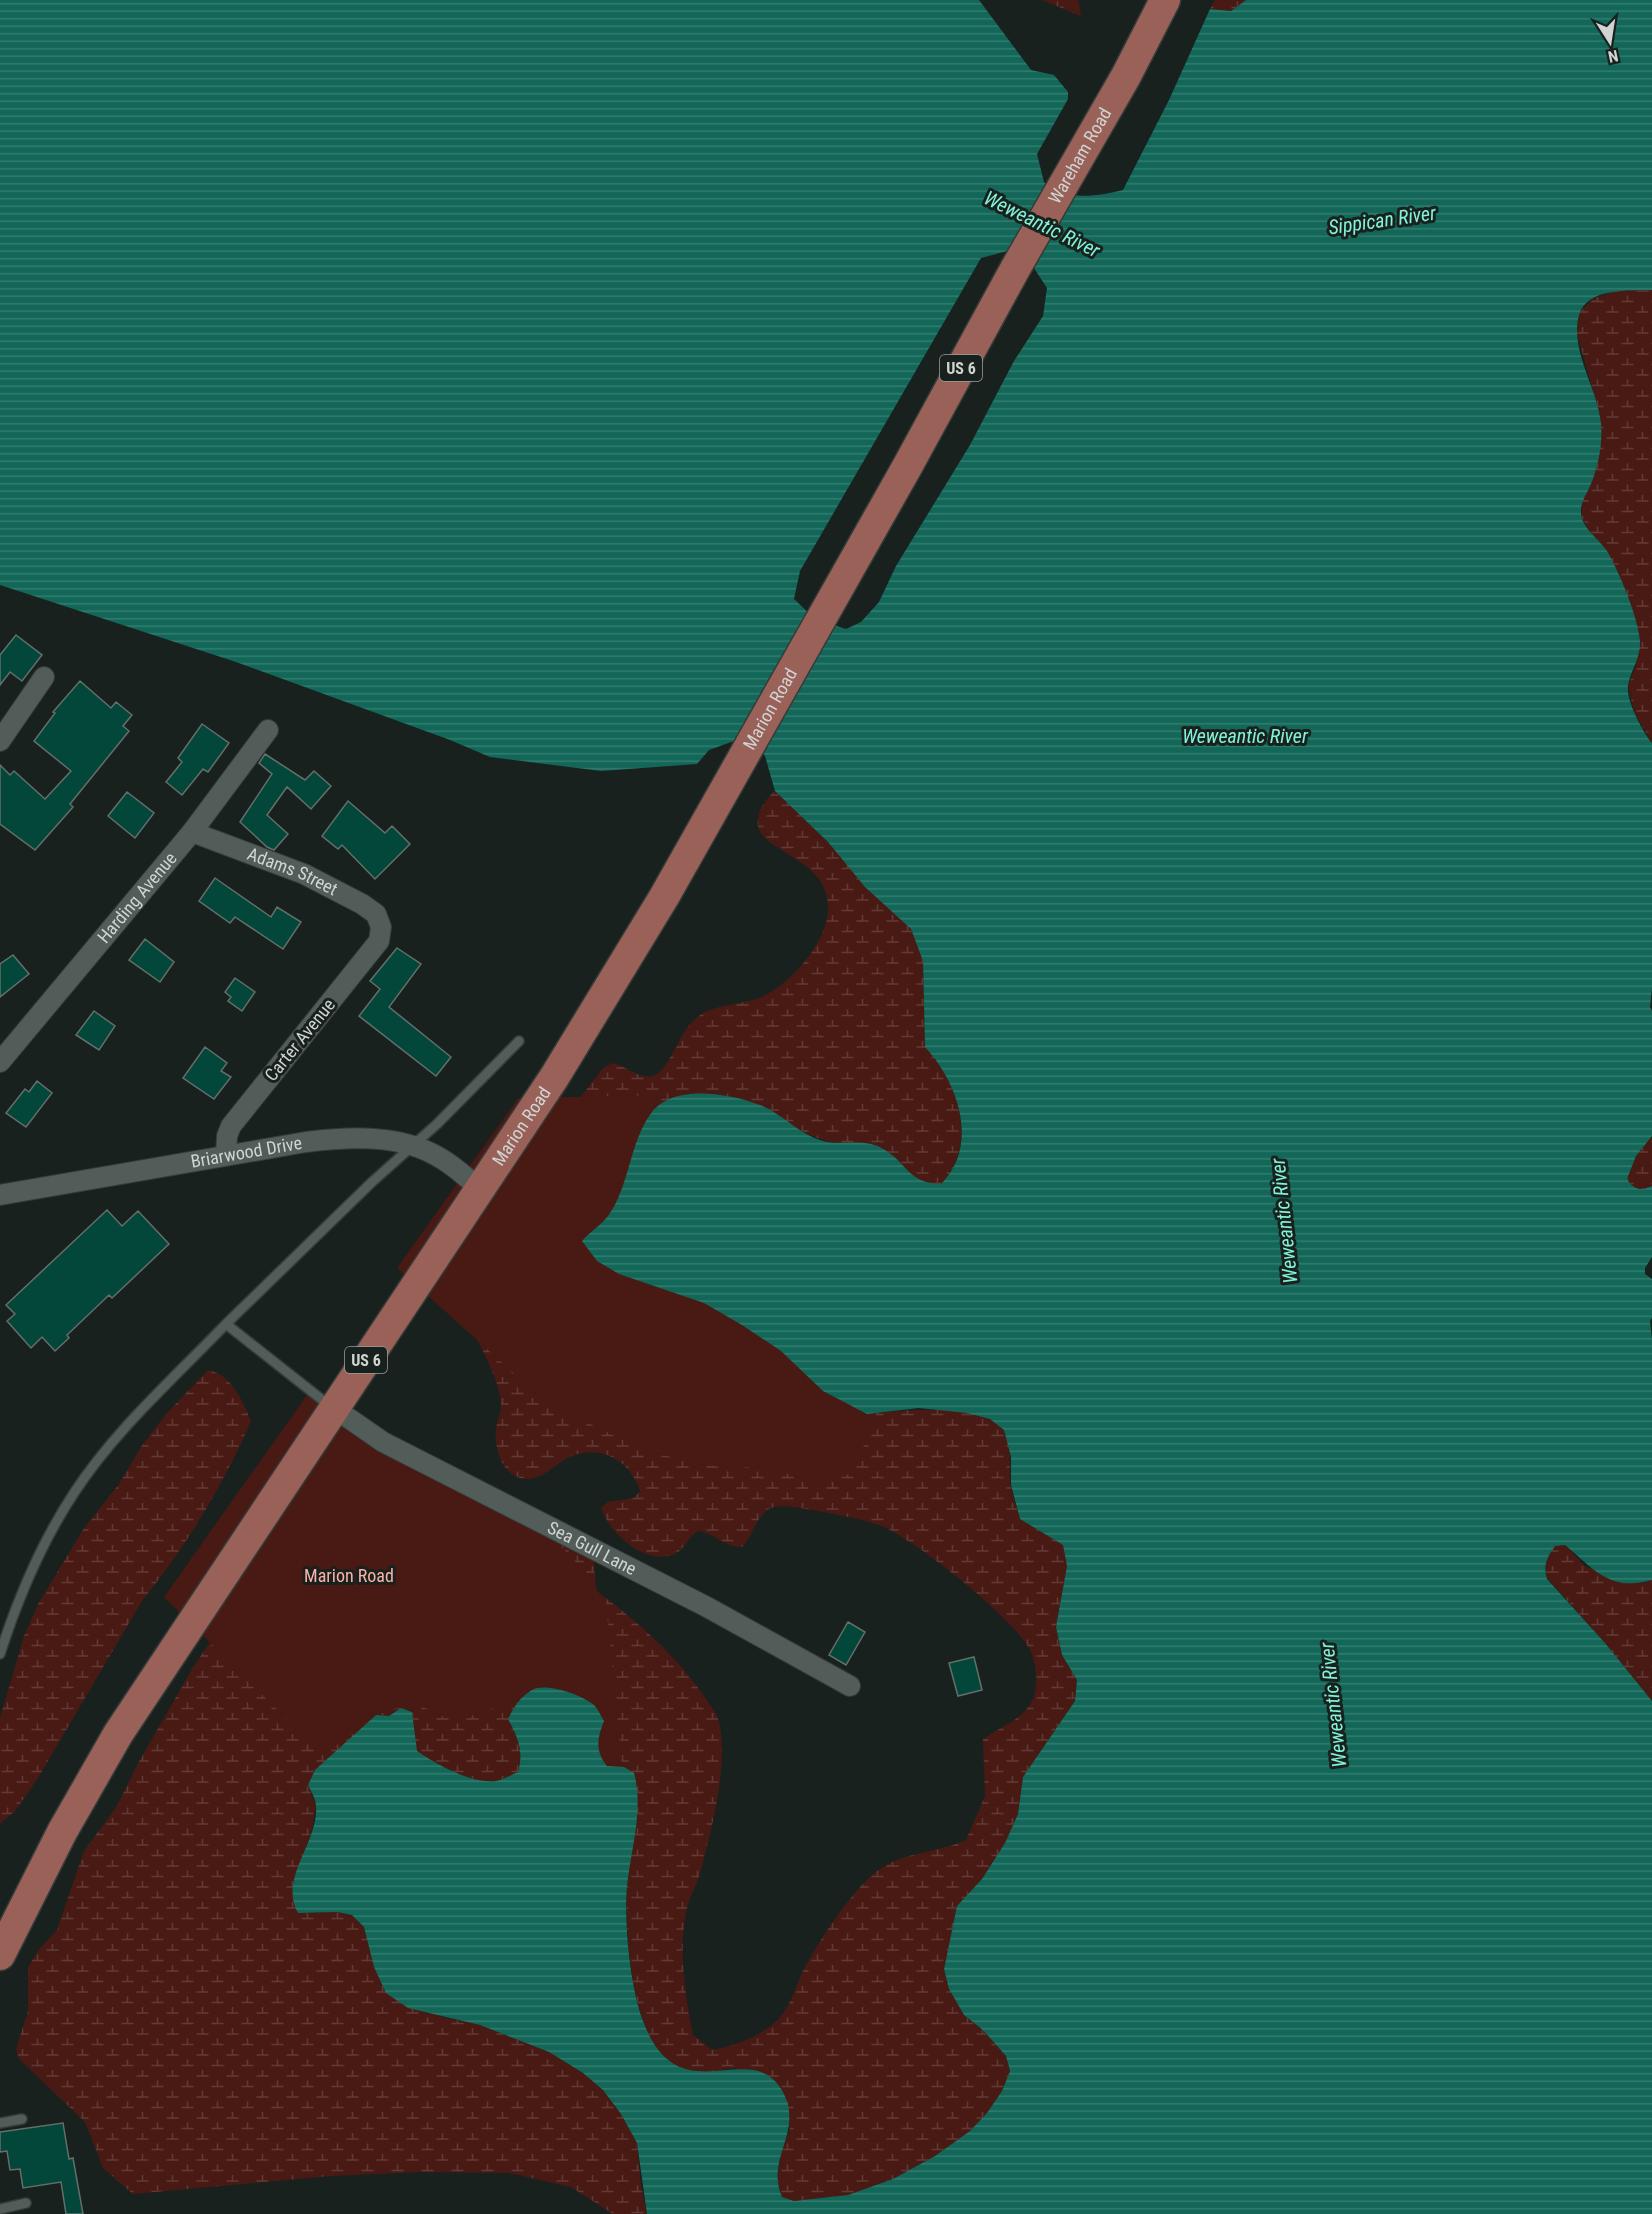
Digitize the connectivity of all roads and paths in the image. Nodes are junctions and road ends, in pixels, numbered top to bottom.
1 (1165, 0) edge
2 (907, 467) joint
3 (44, 677) dead end
4 (268, 730) dead end
5 (0, 741) edge
6 (192, 832) junction
7 (381, 927) joint
8 (519, 1041) dead end
9 (0, 1062) edge
10 (413, 1146) junction
11 (226, 1155) junction
12 (481, 1190) junction
13 (0, 1195) edge
14 (226, 1324) junction
15 (334, 1408) junction
16 (0, 1654) edge
17 (850, 1686) dead end
18 (0, 1955) edge
19 (22, 2118) dead end
20 (0, 2123) edge
21 (26, 2203) dead end
22 (0, 2209) edge

1 - 2 main road, Wareham Road / US 6
2 - 12 main road, Marion Road / US 6
3 - 5 street
4 - 6 street, Harding Avenue
6 - 7 street, Adams Street
6 - 9 street, Harding Avenue
7 - 11 street, Carter Avenue
8 - 10 lane
10 - 11 street, Briarwood Drive
10 - 12 street, Briarwood Drive
10 - 14 lane
11 - 13 street, Briarwood Drive
12 - 15 main road, Marion Road / US 6
14 - 15 lane
14 - 16 lane
15 - 17 street, Sea Gull Lane
15 - 18 main road, Marion Road / US 6
19 - 20 lane
21 - 22 lane

